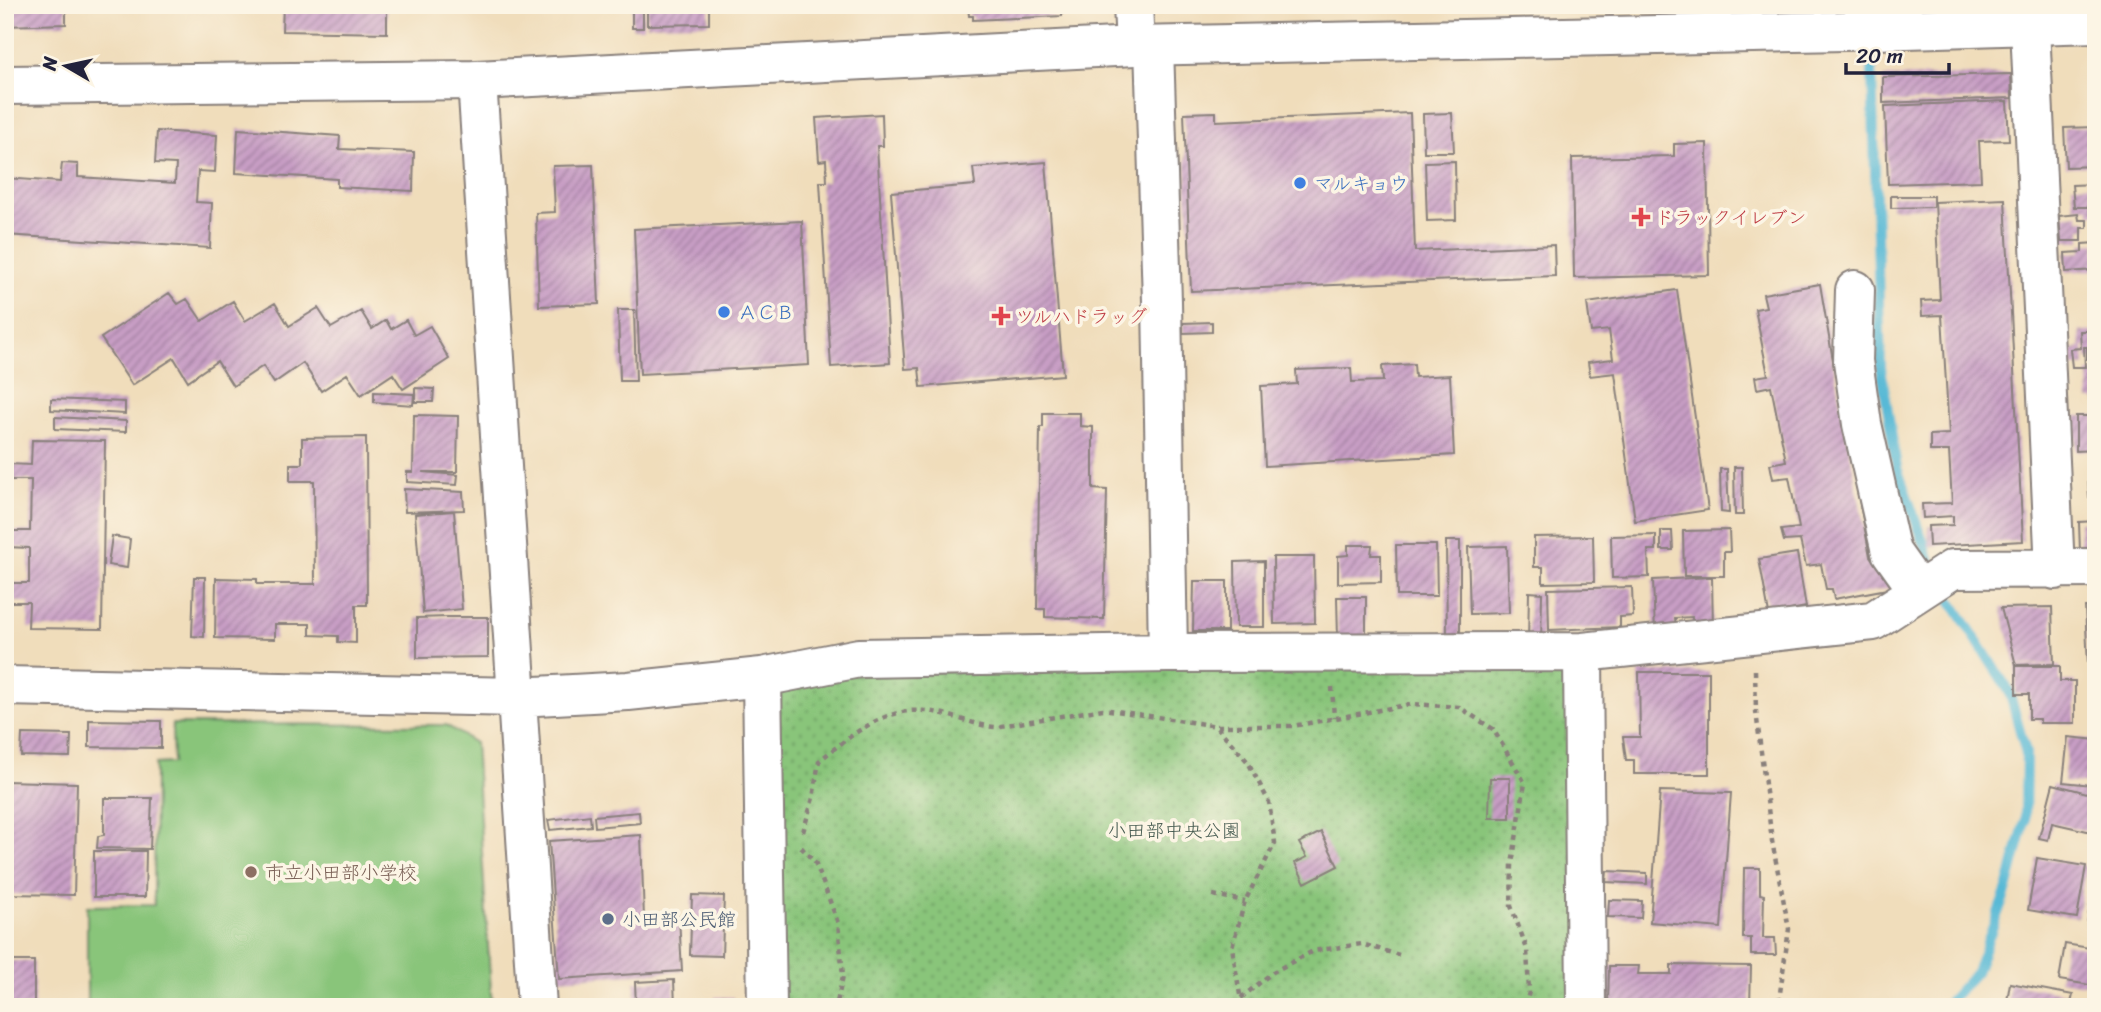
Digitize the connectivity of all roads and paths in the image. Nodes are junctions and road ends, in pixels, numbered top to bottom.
1 (1133, 5) edge
2 (2029, 15) edge
3 (1844, 18) edge
4 (2096, 23) edge
5 (1144, 46) junction
6 (477, 80) junction
7 (5, 85) edge
8 (1855, 290) dead end
9 (2096, 568) edge
10 (2055, 570) junction
11 (1918, 590) junction
12 (1754, 634) junction
13 (1583, 652) junction
14 (1168, 653) junction
15 (762, 677) junction
16 (1332, 682) dead end
17 (5, 687) edge
18 (518, 697) junction
19 (1334, 718) junction
20 (1217, 726) junction
21 (803, 834) dead end
22 (799, 846) dead end
23 (1213, 895) dead end
24 (1245, 901) junction
25 (1399, 955) dead end
26 (1241, 998) junction
27 (537, 1007) edge
28 (767, 1007) edge
29 (836, 1007) edge
30 (1242, 1007) edge
31 (1525, 1007) edge
32 (1586, 1007) edge
33 (1778, 1007) edge

1 - 5 street
2 - 3 street
2 - 4 street
2 - 10 street
3 - 5 street
5 - 6 street
5 - 14 street
6 - 7 street
6 - 18 street
8 - 11 street
9 - 10 street
10 - 11 street
11 - 12 street
12 - 13 street
12 - 33 path
13 - 14 street
13 - 32 street
14 - 15 street
15 - 18 street
15 - 28 street
16 - 19 path
17 - 18 street
18 - 27 street
19 - 20 path
19 - 31 path
20 - 21 path
20 - 24 path
22 - 29 path
23 - 24 path
24 - 26 path
25 - 26 path
26 - 30 path

